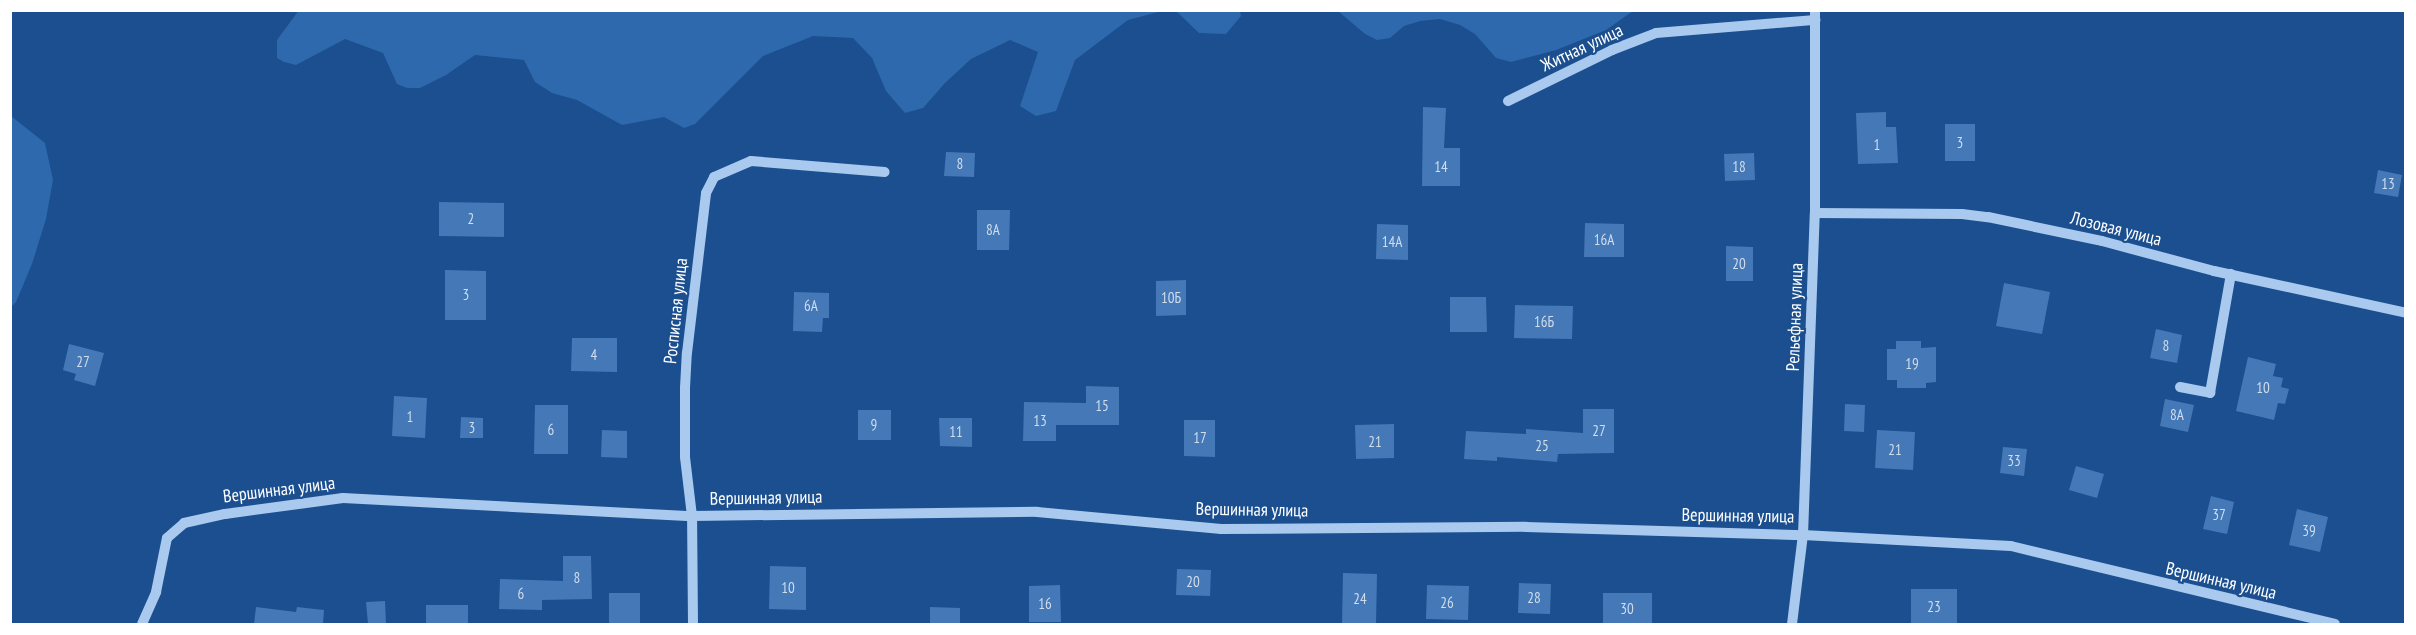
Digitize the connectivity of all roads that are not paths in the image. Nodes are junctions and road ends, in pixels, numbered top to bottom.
1 (1815, 15) edge
2 (1508, 101) dead end
3 (885, 172) dead end
4 (1815, 213) junction
5 (2231, 274) junction
6 (2406, 313) edge
7 (2180, 387) dead end
8 (692, 516) junction
9 (1803, 535) junction
10 (142, 624) edge
11 (693, 624) edge
12 (1792, 624) edge
13 (2335, 624) edge

1 - 2 street, Житная улица
1 - 4 street, Рельефная улица
3 - 8 street, Росписная улица
4 - 5 street, Лозовая улица
4 - 9 street, Рельефная улица
5 - 6 street, Лозовая улица
5 - 7 street
8 - 9 street, Вершинная улица
8 - 10 street, Вершинная улица
8 - 11 street, Росписная улица
9 - 12 street, Рельефная улица
9 - 13 street, Вершинная улица

